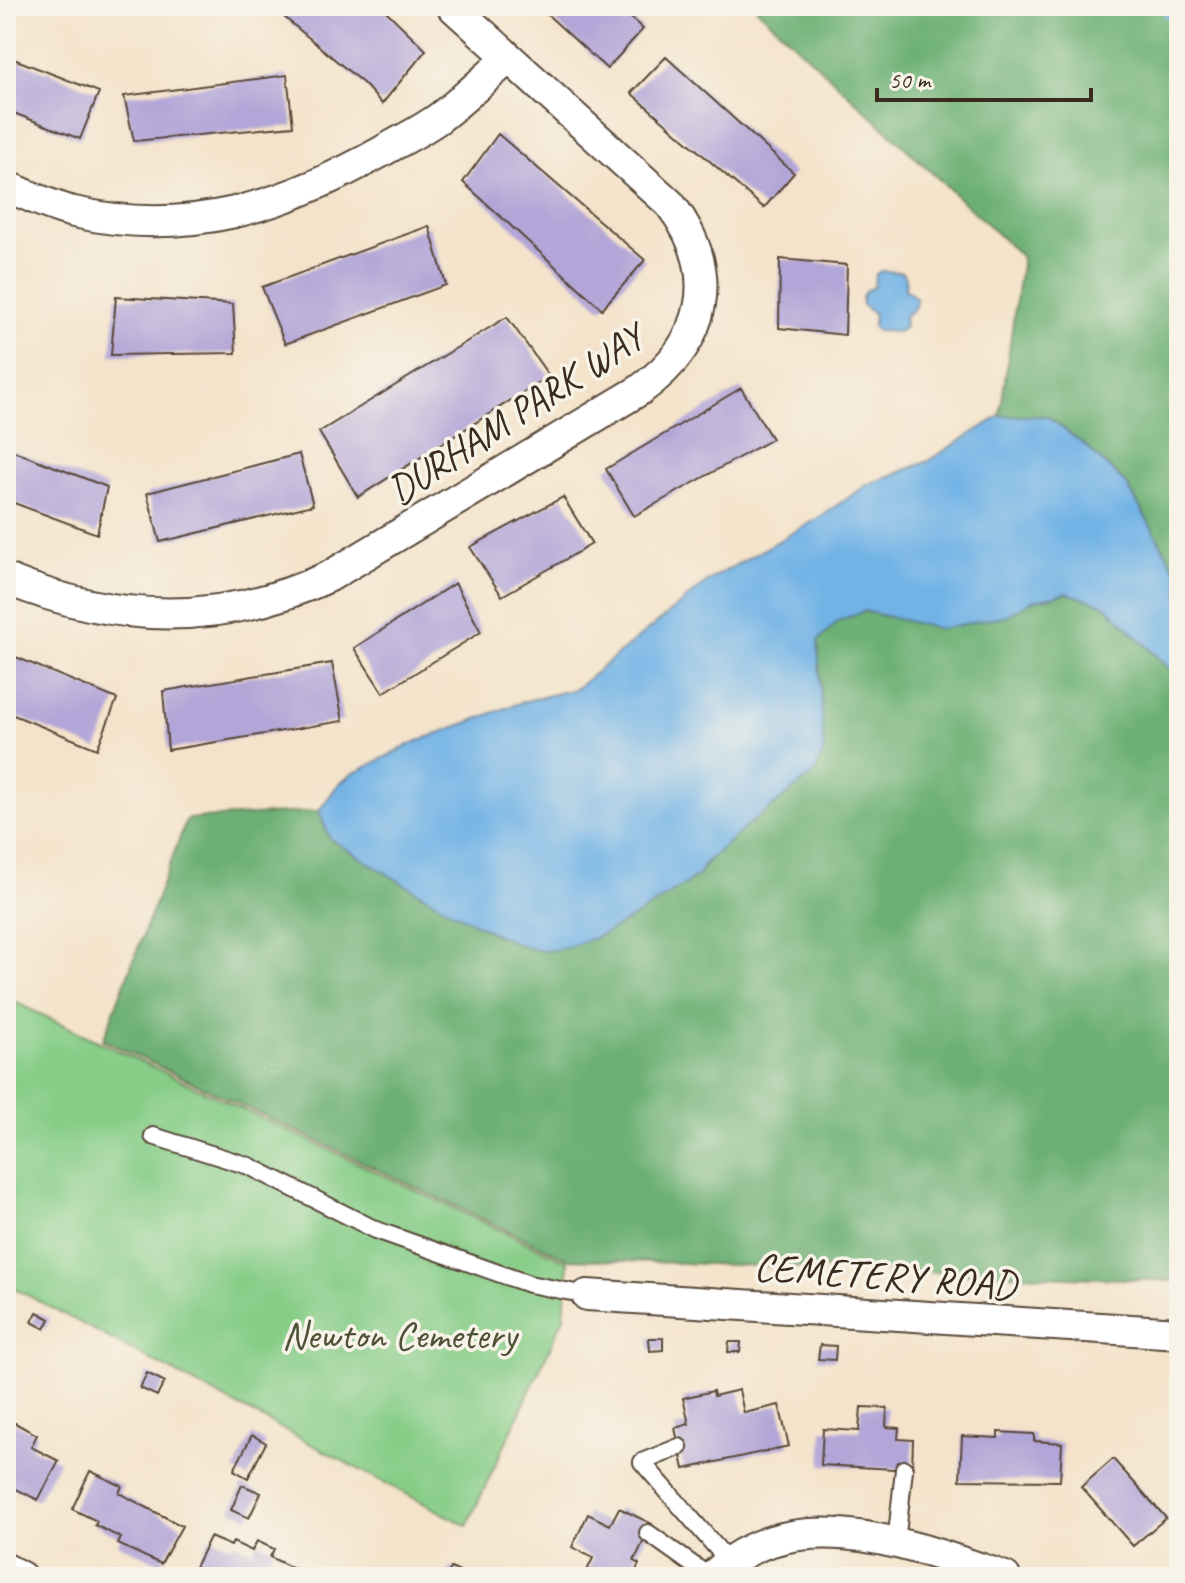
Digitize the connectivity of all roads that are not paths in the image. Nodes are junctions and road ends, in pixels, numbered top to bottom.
1 (452, 6) edge
2 (508, 59) junction
3 (6, 186) edge
4 (6, 579) edge
5 (153, 1136) dead end
6 (587, 1295) joint
7 (1179, 1333) edge
8 (679, 1447) dead end
9 (904, 1469) dead end
10 (648, 1533) dead end
11 (896, 1544) junction
12 (717, 1572) edge
13 (1005, 1577) edge

1 - 2 street, DURHAM PARK WAY
2 - 3 street
2 - 4 street, DURHAM PARK WAY
5 - 6 lane
6 - 7 street, CEMETERY ROAD
8 - 12 lane
9 - 11 lane
10 - 12 lane
11 - 12 street
11 - 13 street

